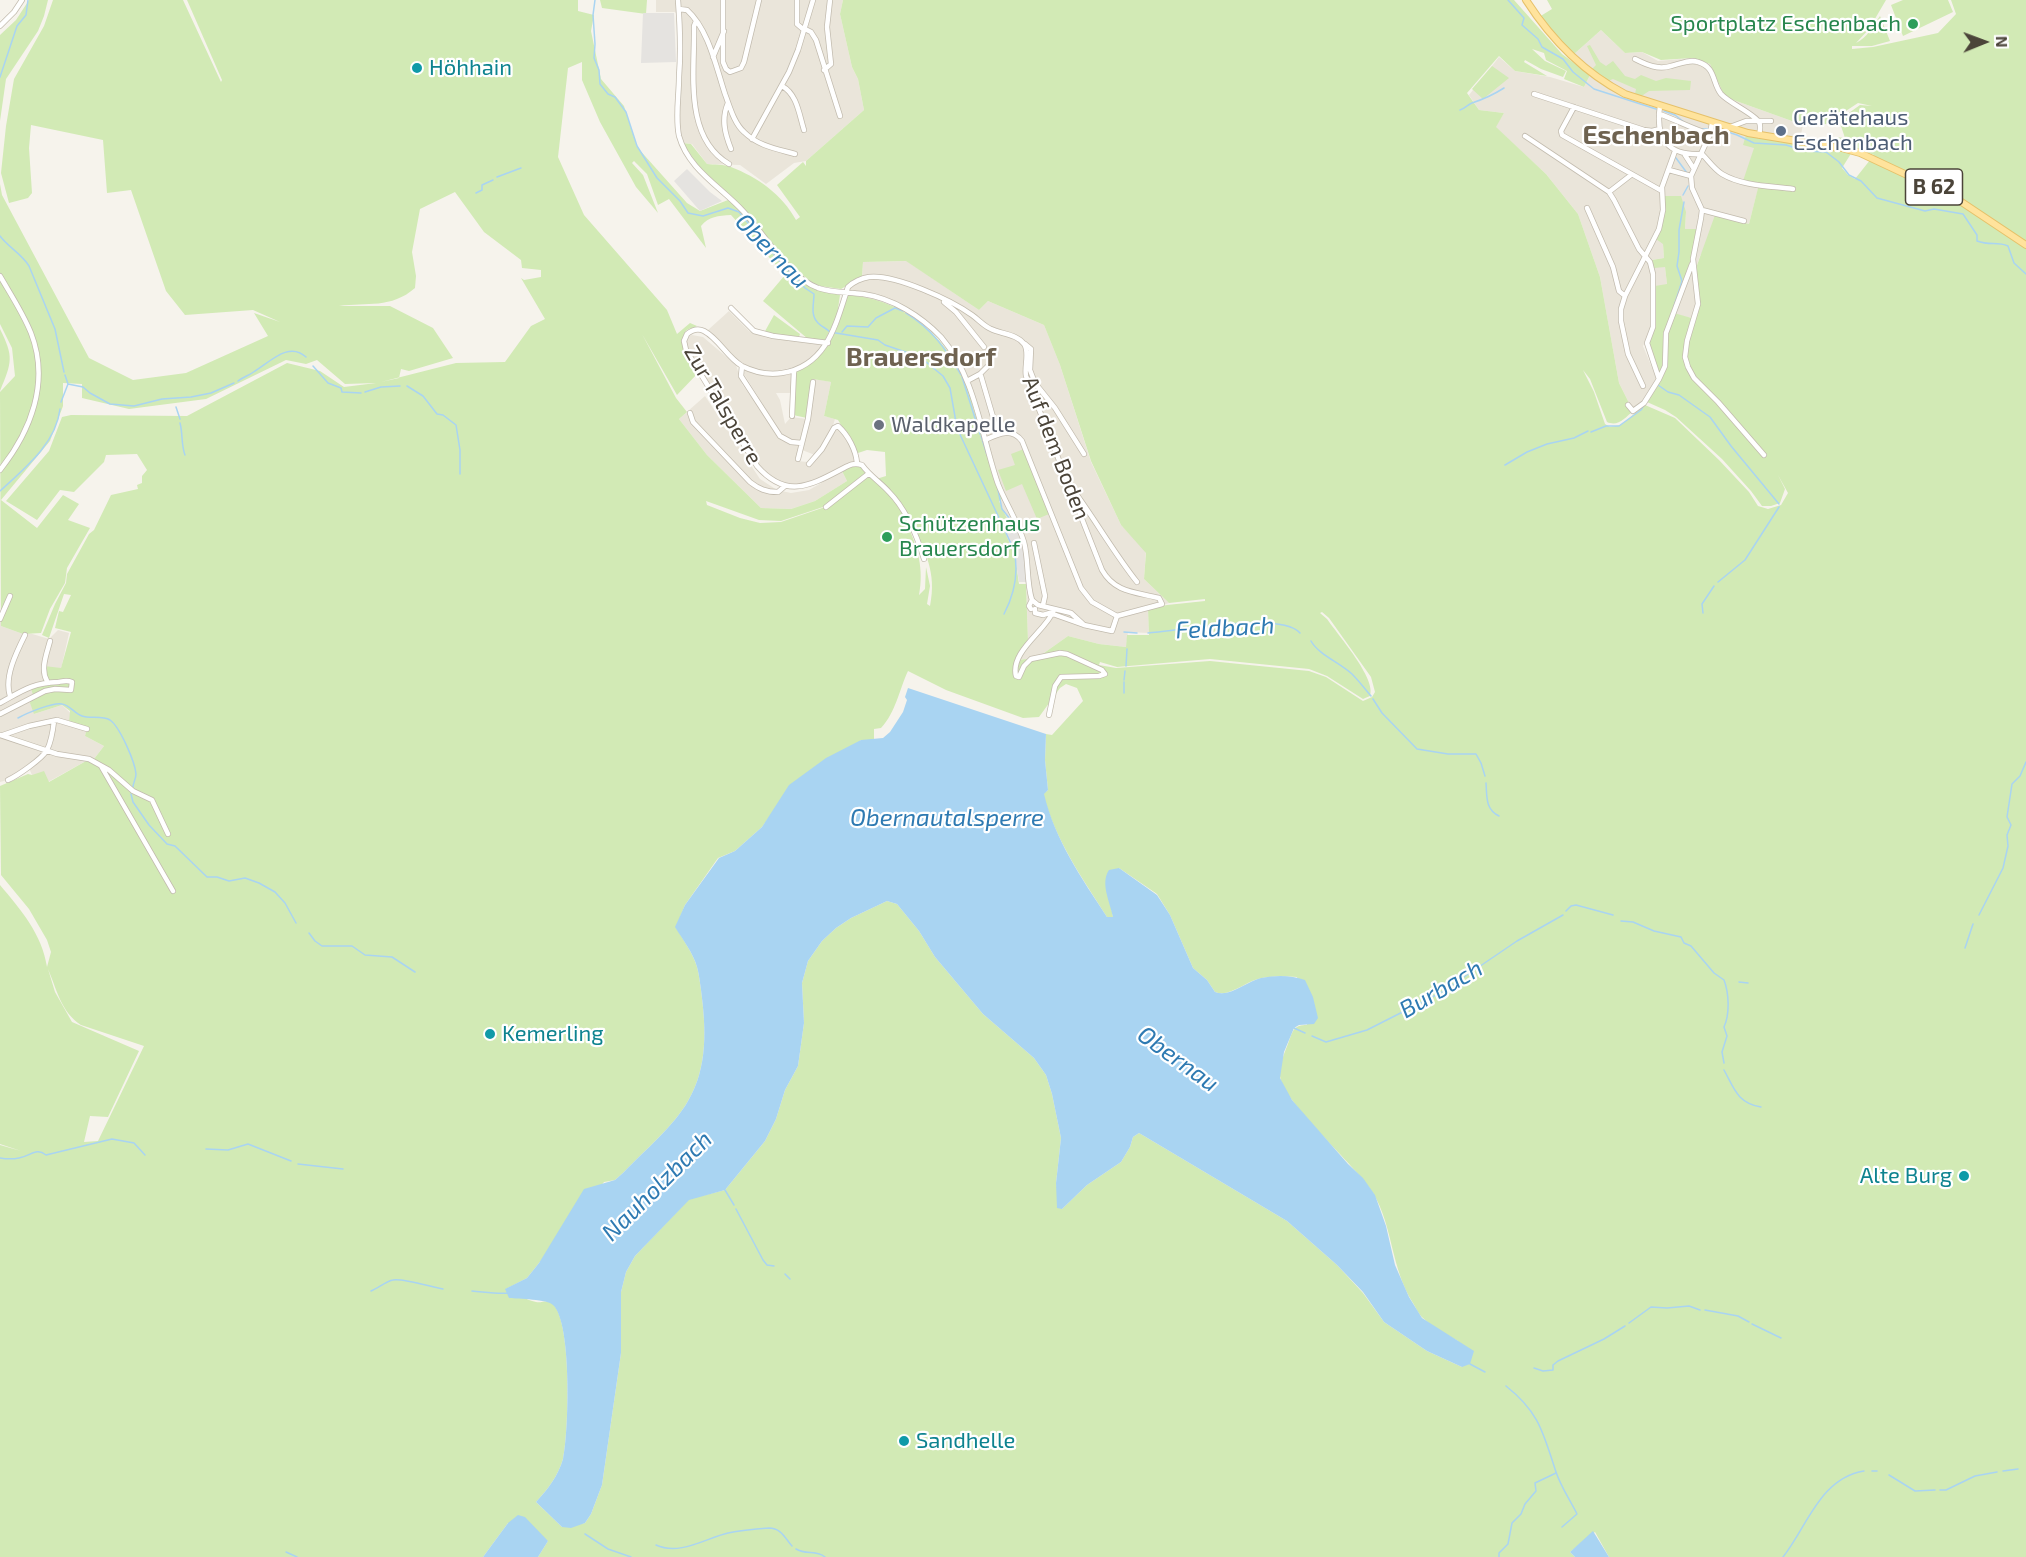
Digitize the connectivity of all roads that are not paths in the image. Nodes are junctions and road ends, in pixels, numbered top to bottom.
1 (22, 0) edge
2 (678, 0) edge
3 (723, 0) edge
4 (759, 0) edge
5 (797, 0) edge
6 (813, 0) edge
7 (830, 0) edge
8 (1526, 0) edge
9 (679, 9) junction
10 (696, 21) junction
11 (0, 26) edge
12 (804, 29) junction
13 (724, 31) junction
14 (713, 57) junction
15 (1635, 59) dead end
16 (825, 70) junction
17 (782, 86) junction
18 (1534, 94) dead end
19 (728, 103) junction
20 (1660, 106) junction
21 (1574, 107) junction
22 (1659, 114) junction
23 (840, 116) dead end
24 (1757, 120) junction
25 (1771, 121) dead end
26 (1729, 128) junction
27 (1659, 129) junction
28 (1711, 129) junction
29 (804, 130) dead end
30 (1525, 136) dead end
31 (1759, 136) junction
32 (752, 139) junction
33 (730, 149) dead end
34 (1675, 151) junction
35 (795, 154) dead end
36 (1702, 154) junction
37 (1685, 155) junction
38 (729, 164) dead end
39 (1694, 169) junction
40 (1670, 170) junction
41 (1631, 175) junction
42 (1691, 176) junction
43 (1793, 189) dead end
44 (1662, 191) junction
45 (1609, 192) junction
46 (1587, 208) dead end
47 (1702, 210) junction
48 (1744, 221) dead end
49 (2026, 244) edge
50 (1645, 256) junction
51 (1693, 259) junction
52 (0, 276) edge
53 (846, 293) junction
54 (1625, 296) junction
55 (938, 297) junction
56 (731, 308) dead end
57 (801, 333) dead end
58 (807, 341) junction
59 (828, 343) junction
60 (1024, 344) junction
61 (984, 347) dead end
62 (742, 366) junction
63 (987, 367) dead end
64 (794, 370) junction
65 (980, 374) junction
66 (1659, 379) junction
67 (967, 381) junction
68 (813, 382) dead end
69 (1643, 386) dead end
70 (1628, 405) dead end
71 (690, 413) dead end
72 (792, 416) dead end
73 (998, 434) junction
74 (985, 440) junction
75 (802, 443) junction
76 (1084, 454) dead end
77 (1764, 455) dead end
78 (798, 459) dead end
79 (856, 463) junction
80 (809, 464) dead end
81 (0, 470) edge
82 (868, 474) junction
83 (785, 486) junction
84 (1071, 486) junction
85 (826, 507) dead end
86 (1034, 543) dead end
87 (924, 559) dead end
88 (1137, 582) dead end
89 (10, 596) dead end
90 (1043, 605) junction
91 (1036, 607) junction
92 (1053, 612) junction
93 (1117, 616) junction
94 (0, 619) edge
95 (1084, 625) junction
96 (25, 635) dead end
97 (50, 641) dead end
98 (47, 681) junction
99 (10, 696) junction
100 (0, 703) edge
101 (0, 714) edge
102 (1049, 715) dead end
103 (54, 721) junction
104 (87, 729) dead end
105 (2, 735) edge
106 (47, 750) junction
107 (100, 766) junction
108 (8, 780) dead end
109 (168, 834) dead end
110 (173, 891) dead end

1 - 11 street
2 - 9 street
3 - 13 street
4 - 13 street
5 - 12 street
6 - 12 street
7 - 16 street
8 - 20 main road, B 62
9 - 10 street
9 - 53 street
10 - 14 street
10 - 38 street
12 - 16 street
12 - 17 street
13 - 14 street
14 - 19 street
15 - 24 street
16 - 23 street
17 - 29 street
17 - 32 street
18 - 21 street
19 - 32 street
19 - 33 street
20 - 22 street
20 - 28 main road, B 62
21 - 27 street
21 - 41 street
22 - 27 street
22 - 28 street
24 - 25 street
24 - 26 street
24 - 31 street
26 - 28 main road, B 62
26 - 31 main road, B 62
27 - 34 street
28 - 36 street
30 - 45 street
31 - 49 main road, B 62
32 - 35 street
34 - 37 street
34 - 40 street
36 - 37 street
36 - 39 street
36 - 43 street
37 - 39 street
39 - 42 street
40 - 42 street
40 - 44 street
41 - 44 street
41 - 45 street
42 - 47 street
44 - 50 street
45 - 50 street
46 - 54 street
47 - 48 street
47 - 51 street
50 - 54 street
50 - 66 street
51 - 66 street
51 - 77 street
52 - 81 street
53 - 55 street, Auf dem Boden
53 - 59 street, Zur Talsperre
53 - 67 street
54 - 69 street
55 - 60 street, Auf dem Boden
55 - 61 street
56 - 58 street
57 - 58 street
58 - 59 street
59 - 64 street, Zur Talsperre
60 - 76 street
60 - 84 street, Auf dem Boden
62 - 64 street, Zur Talsperre
62 - 75 street
62 - 83 street, Zur Talsperre
63 - 65 street
64 - 72 street
65 - 67 street
65 - 73 street
66 - 70 street
67 - 74 street
68 - 75 street
71 - 83 street
73 - 74 street
73 - 93 street
74 - 91 street
75 - 78 street
79 - 80 street
79 - 82 street
79 - 83 street
82 - 85 street
82 - 87 street
84 - 88 street
84 - 93 street, Auf dem Boden
86 - 90 street
89 - 94 street
90 - 91 street
90 - 92 street
91 - 92 street
92 - 95 street
92 - 95 street
92 - 102 street
93 - 95 street
96 - 99 street
97 - 98 street
98 - 99 street
98 - 101 street
99 - 100 street
103 - 104 street
103 - 105 street
103 - 106 street
105 - 106 street
106 - 107 street
106 - 108 street
107 - 109 street
107 - 110 street

